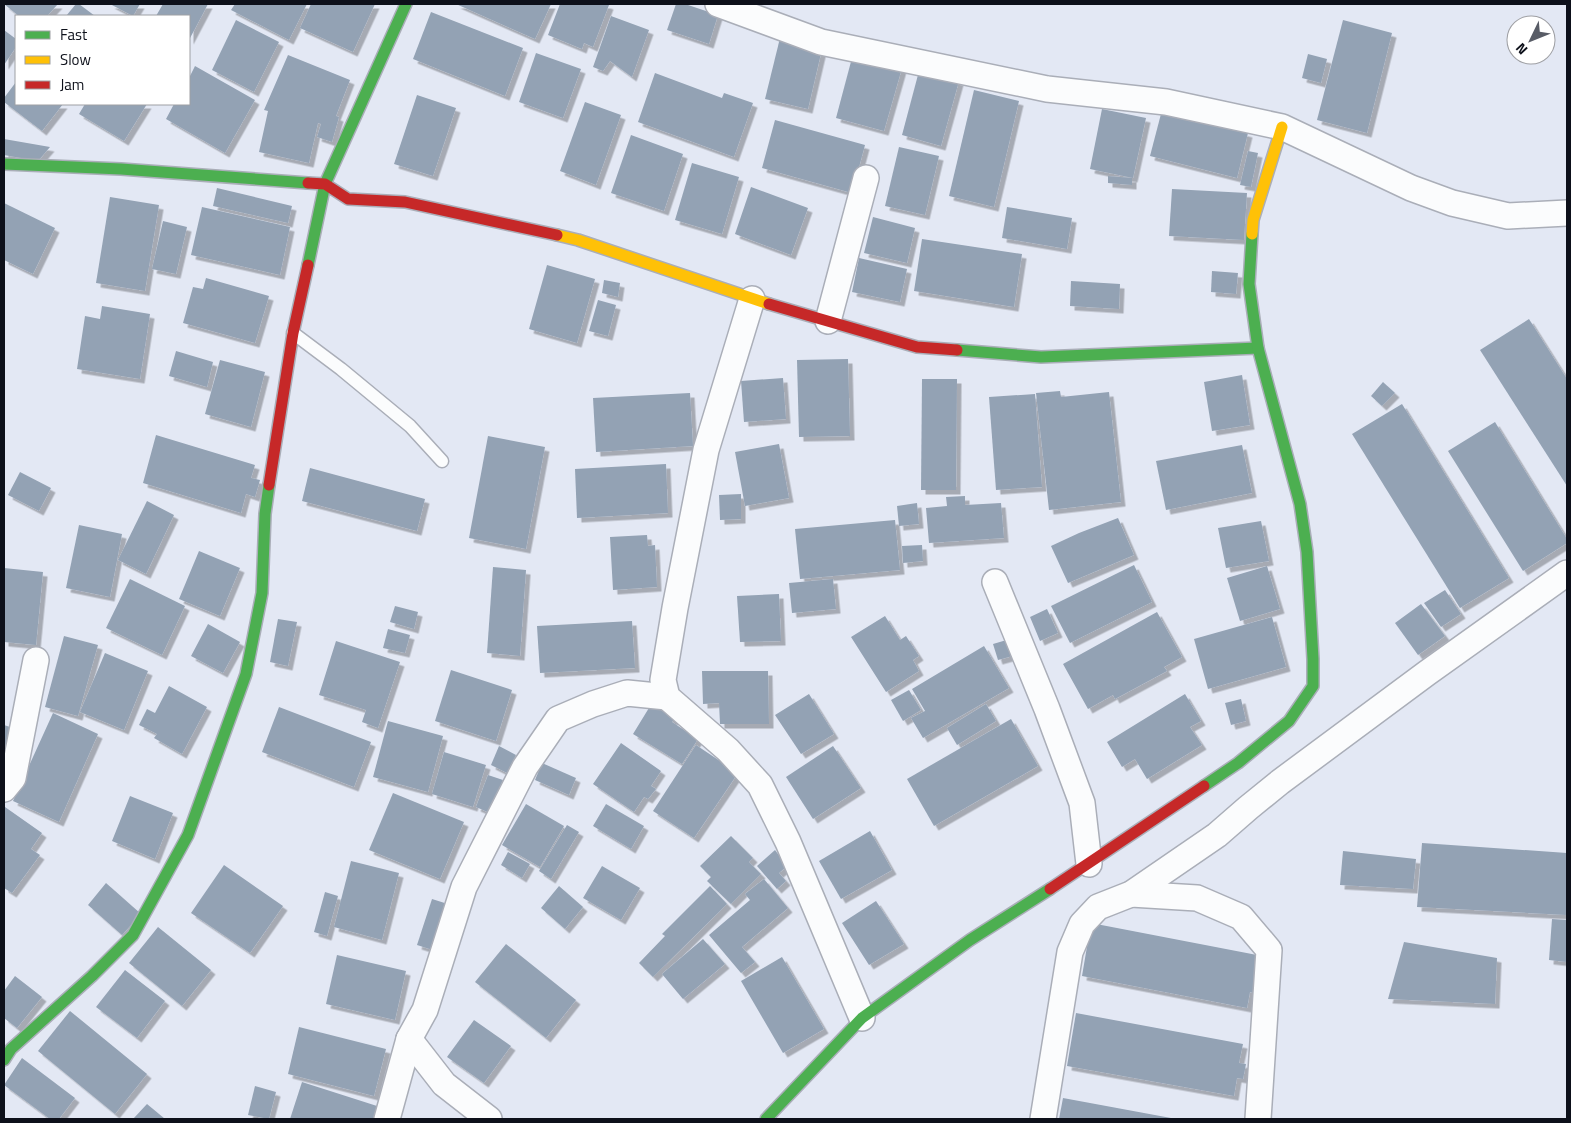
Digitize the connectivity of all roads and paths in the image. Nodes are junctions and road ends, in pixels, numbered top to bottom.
1 (406, 4) edge
2 (725, 5) edge
3 (1282, 127) junction
4 (4, 164) edge
5 (866, 178) dead end
6 (325, 184) junction
7 (1567, 212) edge
8 (752, 299) junction
9 (828, 322) junction
10 (294, 333) junction
11 (1258, 348) junction
12 (442, 461) dead end
13 (1567, 573) edge
14 (995, 582) dead end
15 (36, 660) dead end
16 (668, 697) junction
17 (4, 789) edge
18 (1090, 864) junction
19 (1131, 894) junction
20 (862, 1018) junction
21 (409, 1040) junction
22 (4, 1060) edge
23 (387, 1119) edge
24 (489, 1119) edge
25 (766, 1119) edge
26 (1043, 1119) edge
27 (1258, 1119) edge

1 - 6 street
2 - 3 street
3 - 7 street
3 - 11 street
4 - 6 street
5 - 9 street
6 - 8 street
6 - 10 street
8 - 9 street
8 - 16 street
9 - 11 street
10 - 12 lane
10 - 22 street
11 - 18 street
13 - 19 street
14 - 18 street
15 - 17 street
16 - 20 street
16 - 21 street
18 - 20 street
19 - 26 street
19 - 27 street
20 - 25 street
21 - 23 street
21 - 24 street

